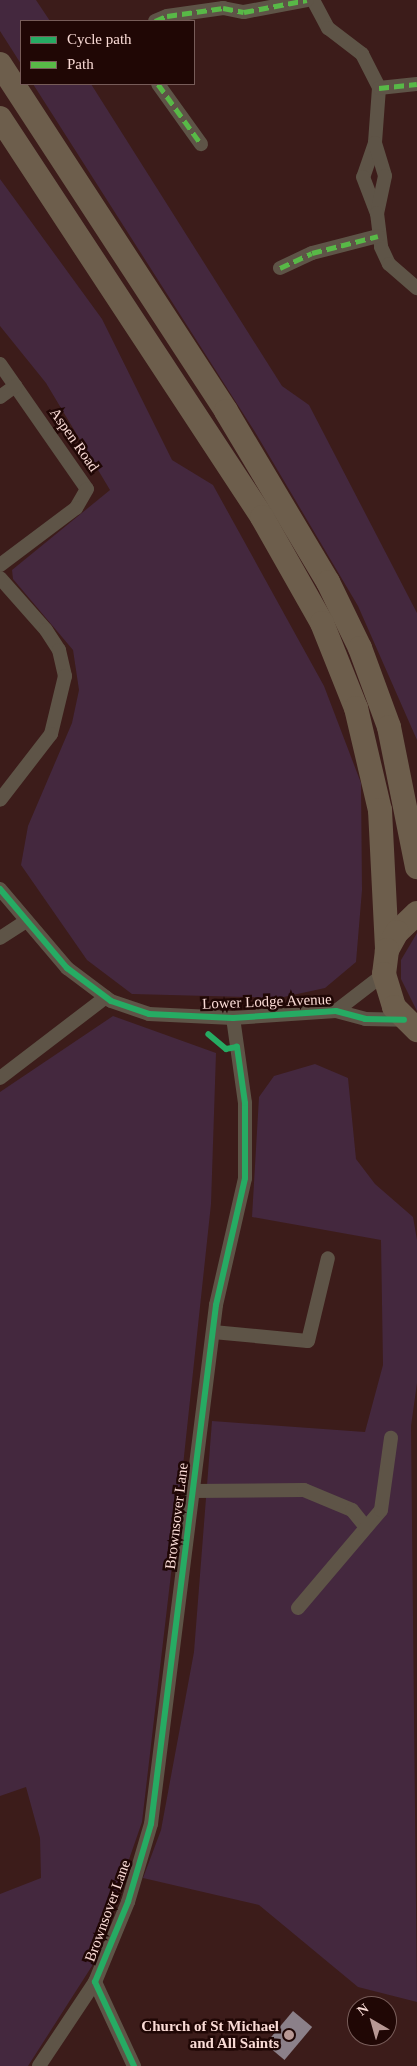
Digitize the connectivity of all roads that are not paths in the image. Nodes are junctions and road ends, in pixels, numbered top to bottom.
1 (307, 0) edge
2 (312, 0) edge
3 (157, 20) edge
4 (0, 64) edge
5 (417, 84) edge
6 (159, 85) edge
7 (379, 88) junction
8 (0, 118) edge
9 (375, 143) junction
10 (201, 144) dead end
11 (377, 213) junction
12 (378, 236) junction
13 (280, 268) dead end
14 (417, 288) edge
15 (0, 364) edge
16 (15, 386) junction
17 (0, 398) edge
18 (0, 565) edge
19 (0, 578) edge
20 (0, 800) edge
21 (417, 867) edge
22 (0, 889) edge
23 (417, 913) edge
24 (26, 921) junction
25 (0, 938) edge
26 (387, 950) junction
27 (384, 974) junction
28 (106, 997) junction
29 (336, 1011) junction
30 (233, 1018) junction
31 (411, 1025) edge
32 (0, 1078) edge
33 (328, 1258) dead end
34 (213, 1332) junction
35 (391, 1438) dead end
36 (193, 1491) junction
37 (365, 1526) junction
38 (298, 1608) dead end
39 (95, 1982) junction
40 (39, 2066) edge
41 (134, 2066) edge

1 - 3 street
2 - 7 street
4 - 21 highway
5 - 7 street
6 - 10 street
7 - 9 street
8 - 26 highway
9 - 11 street
9 - 11 street
11 - 12 street
12 - 13 street
12 - 14 street
15 - 16 street, Aspen Road
16 - 17 street
16 - 18 street, Aspen Road
19 - 20 street
22 - 24 street, Lower Lodge Avenue
23 - 26 highway
24 - 25 street
24 - 28 street, Lower Lodge Avenue
26 - 27 highway
27 - 29 street, Lower Lodge Avenue
27 - 31 highway
28 - 30 street, Lower Lodge Avenue
28 - 32 street
29 - 30 street, Lower Lodge Avenue
29 - 31 street, Lower Lodge Avenue
30 - 34 street, Brownsover Lane
33 - 34 street
34 - 36 street, Brownsover Lane
35 - 37 street
36 - 37 street
36 - 39 street, Brownsover Lane
37 - 38 street
39 - 40 street, Brownsover Lane
39 - 41 street

